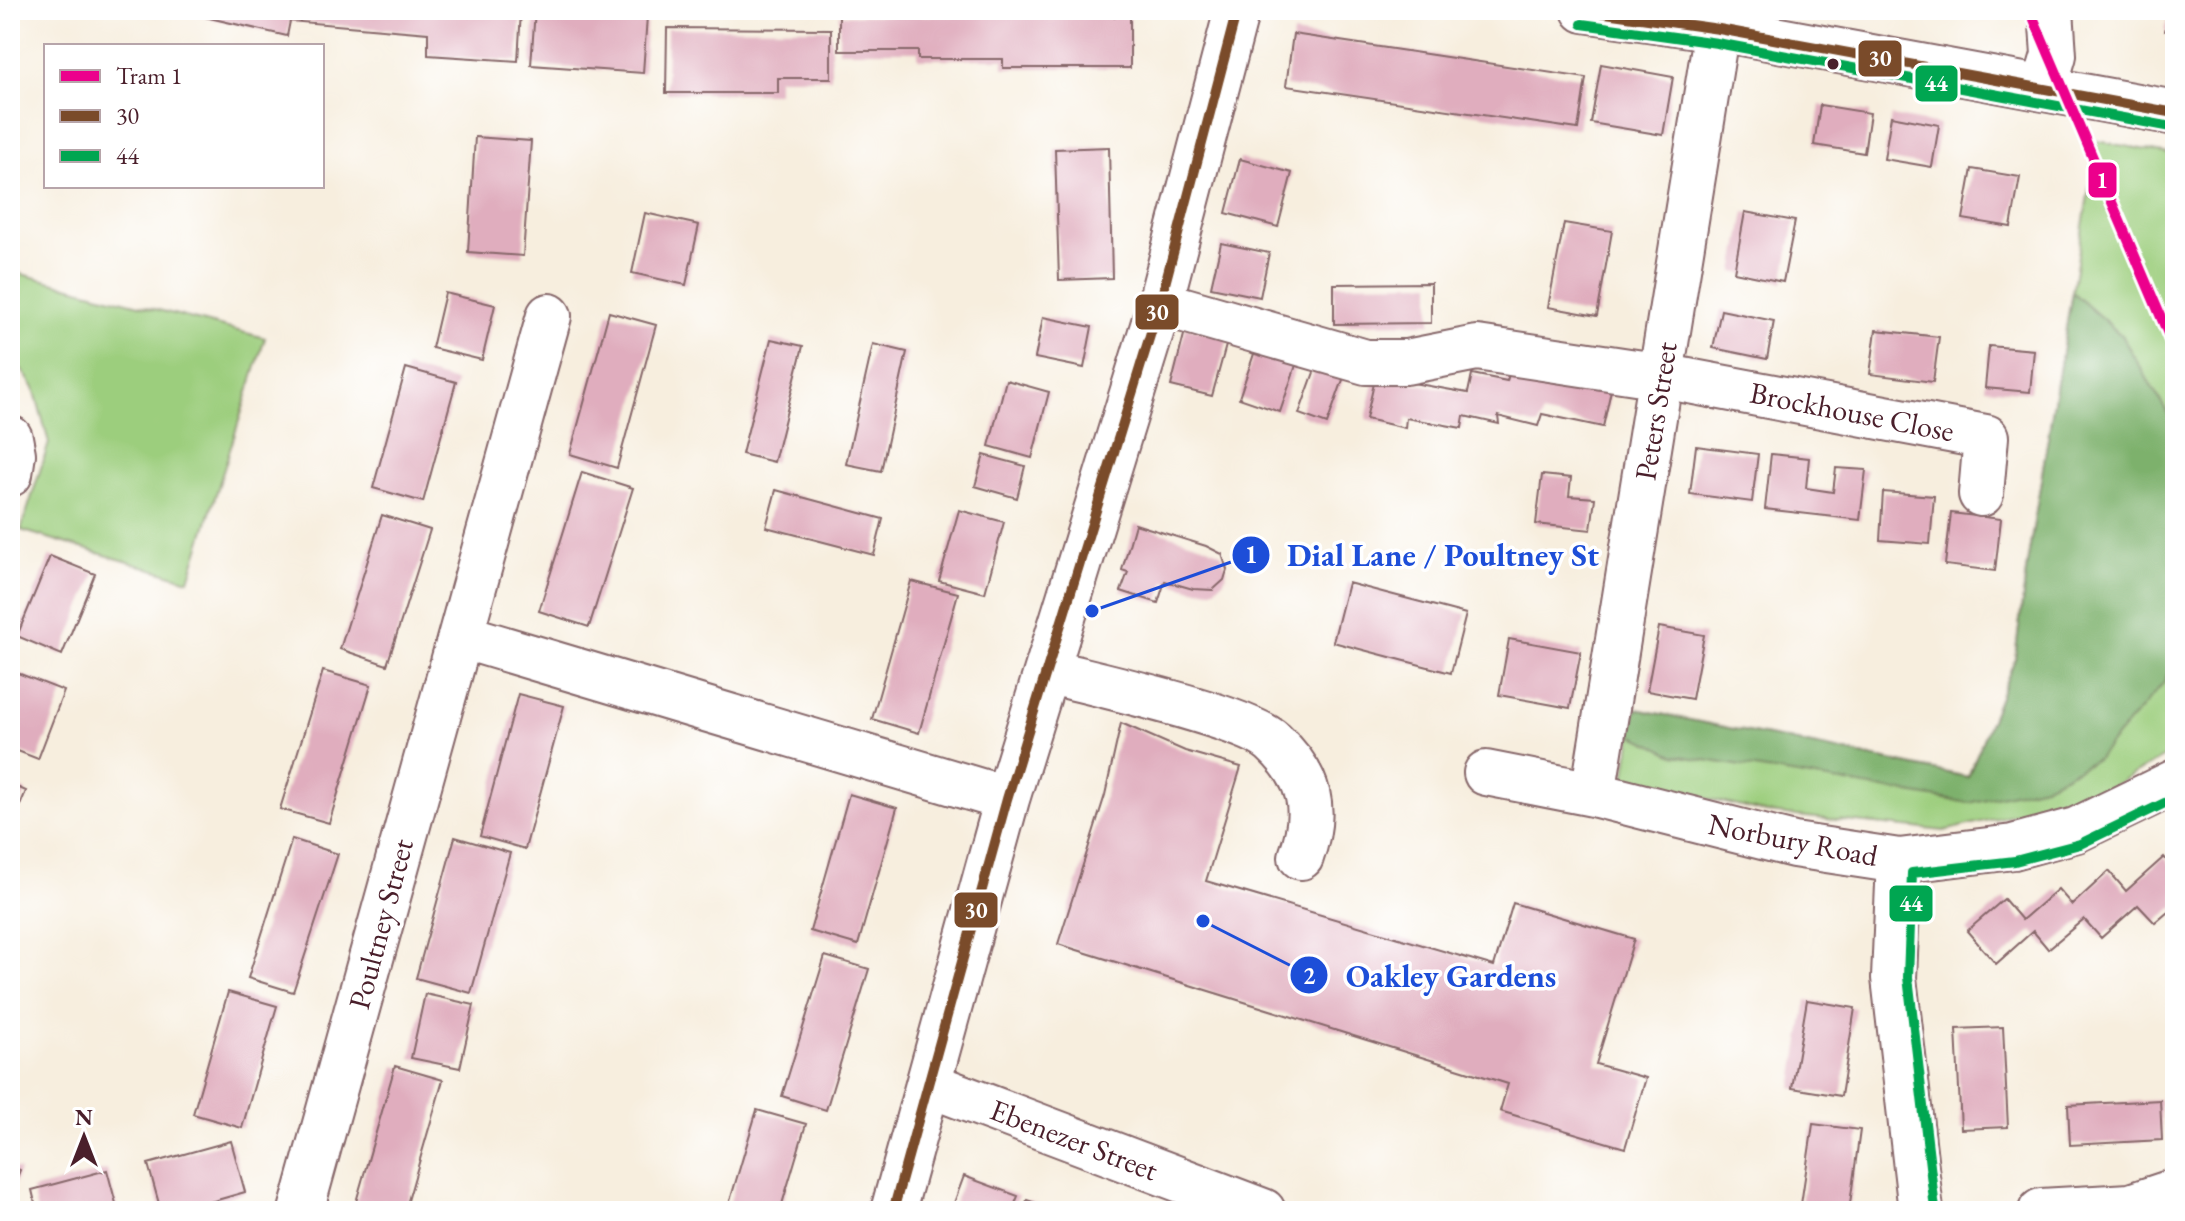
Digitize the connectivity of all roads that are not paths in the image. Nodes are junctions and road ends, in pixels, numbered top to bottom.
1 (1237, 10) edge
2 (1584, 10) edge
3 (2051, 10) edge
4 (1719, 19) edge
5 (2044, 89) junction
6 (2175, 113) edge
7 (1160, 303) junction
8 (549, 316) dead end
9 (1662, 376) junction
10 (10, 438) edge
11 (10, 474) edge
12 (1981, 494) dead end
13 (461, 636) junction
14 (1047, 671) junction
15 (1486, 773) dead end
16 (2175, 782) edge
17 (1593, 794) junction
18 (1007, 799) junction
19 (1301, 857) dead end
20 (1899, 861) junction
21 (930, 1085) junction
22 (2175, 1191) edge
23 (301, 1211) edge
24 (893, 1211) edge
25 (1263, 1211) edge
26 (1921, 1211) edge
27 (2041, 1211) edge

1 - 7 street
2 - 4 street
3 - 5 street
4 - 5 street
4 - 9 street, Peters Street
5 - 6 street
7 - 9 street
7 - 14 street
8 - 13 street, Poultney Street
9 - 12 street, Brockhouse Close
9 - 17 street, Peters Street
10 - 11 street
13 - 18 street
13 - 23 street, Poultney Street
14 - 18 street
14 - 19 street
15 - 17 street, Norbury Road
16 - 20 street, Norbury Road
17 - 20 street, Norbury Road
18 - 21 street
20 - 26 street
21 - 24 street
21 - 25 street, Ebenezer Street
22 - 27 street

